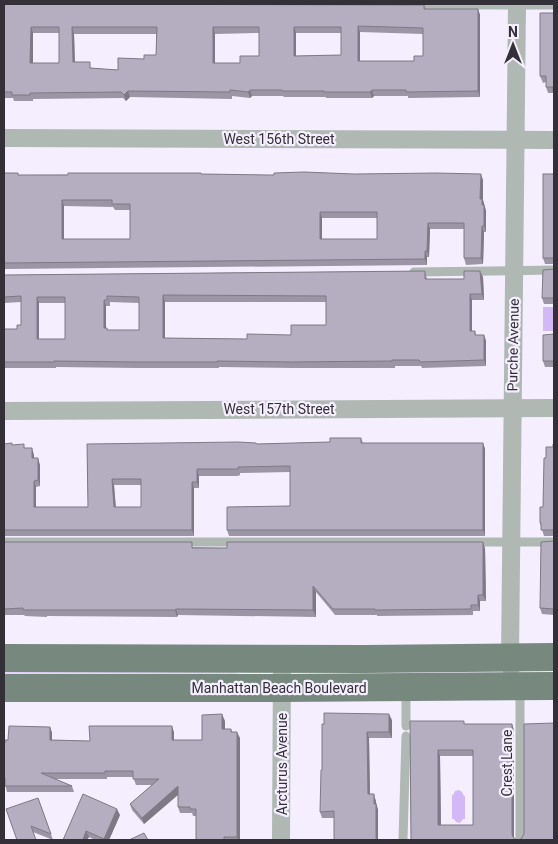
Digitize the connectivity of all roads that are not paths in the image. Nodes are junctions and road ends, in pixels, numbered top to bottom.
1 (53, 4) edge
2 (517, 4) edge
3 (554, 5) edge
4 (4, 138) edge
5 (515, 140) junction
6 (554, 140) edge
7 (554, 270) edge
8 (514, 271) junction
9 (406, 272) edge
10 (512, 408) junction
11 (554, 408) edge
12 (4, 411) edge
13 (511, 541) junction
14 (4, 542) edge
15 (554, 542) edge
16 (510, 657) junction
17 (554, 657) edge
18 (4, 658) edge
19 (282, 658) junction
20 (517, 686) junction
21 (554, 686) edge
22 (406, 687) junction
23 (4, 688) edge
24 (282, 688) junction
25 (406, 726) dead end
26 (406, 736) dead end
27 (281, 840) edge
28 (403, 840) edge
29 (520, 840) edge

1 - 2 lane
2 - 3 lane
2 - 5 street, Purche Avenue
4 - 5 street, West 156th Street
5 - 6 street, West 156th Street
5 - 8 street, Purche Avenue
7 - 8 lane
8 - 9 lane
8 - 10 street, Purche Avenue
10 - 11 street, West 157th Street
10 - 12 street, West 157th Street
10 - 13 street, Purche Avenue
13 - 14 lane
13 - 15 lane
13 - 16 street, Purche Avenue
16 - 17 main road
16 - 19 main road
16 - 20 street, Purche Avenue
18 - 19 main road
19 - 24 street, Arcturus Avenue
20 - 21 main road, Manhattan Beach Boulevard
20 - 22 main road, Manhattan Beach Boulevard
20 - 29 lane, Crest Lane
22 - 24 main road, Manhattan Beach Boulevard
22 - 25 lane
23 - 24 main road, Manhattan Beach Boulevard
24 - 27 street, Arcturus Avenue
26 - 28 lane

